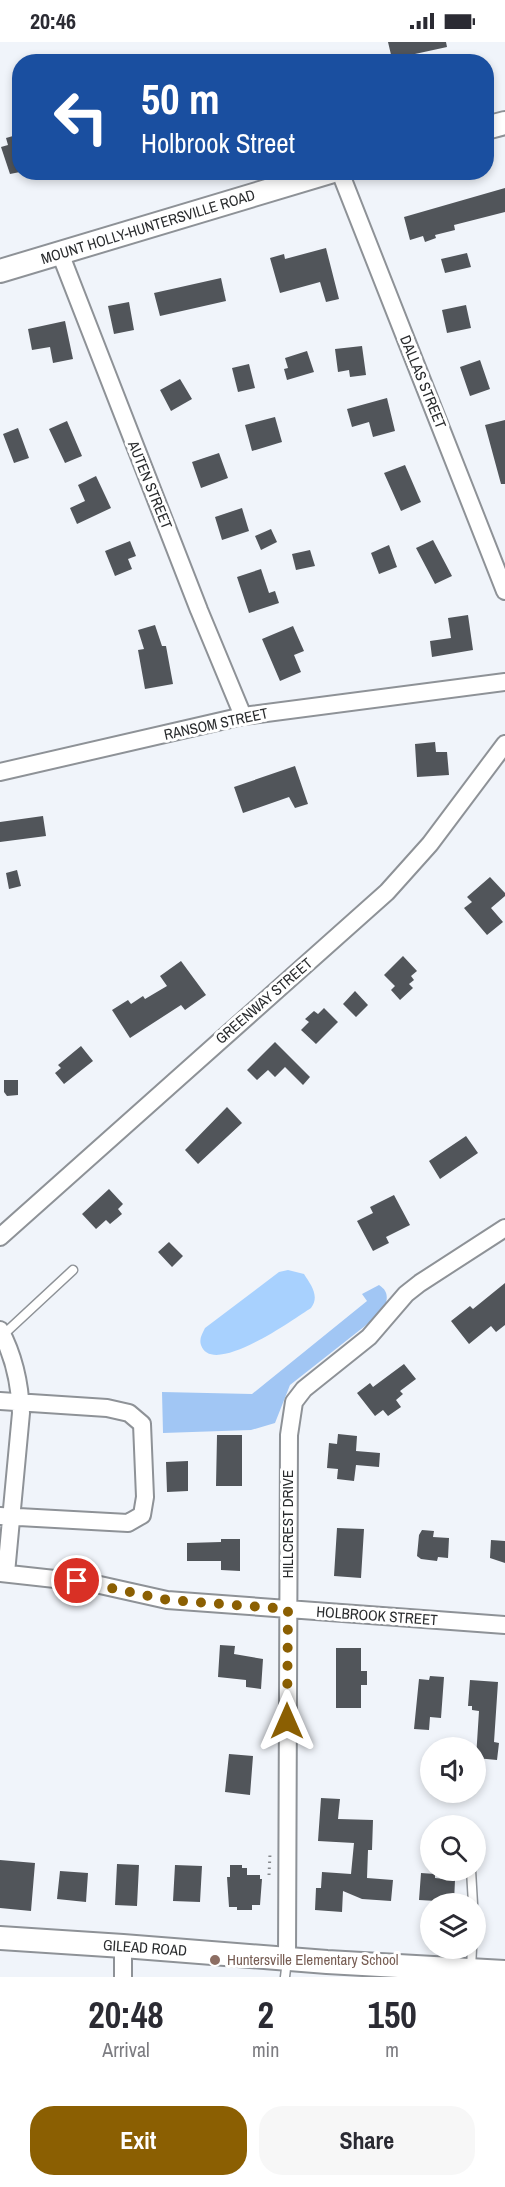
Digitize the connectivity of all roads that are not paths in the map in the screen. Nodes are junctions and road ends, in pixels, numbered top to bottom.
1 (303, 180) edge
2 (343, 180) edge
3 (60, 253) junction
4 (0, 271) edge
5 (505, 591) edge
6 (505, 682) edge
7 (243, 716) junction
8 (505, 744) edge
9 (0, 772) edge
10 (505, 1228) edge
11 (0, 1237) edge
12 (73, 1270) dead end
13 (2, 1333) edge
14 (0, 1401) edge
15 (21, 1402) junction
16 (6, 1516) edge
17 (3, 1573) edge
18 (288, 1609) junction
19 (505, 1625) edge
20 (0, 1938) edge
21 (123, 1946) junction
22 (471, 1959) edge
23 (286, 1968) edge
24 (505, 1972) edge
25 (123, 1977) edge

1 - 3 main road, MOUNT HOLLY-HUNTERSVILLE ROAD
2 - 5 street, DALLAS STREET
3 - 4 main road, MOUNT HOLLY-HUNTERSVILLE ROAD
3 - 7 street, AUTEN STREET
6 - 7 street, RANSOM STREET
7 - 9 street, RANSOM STREET
8 - 11 street, GREENWAY STREET
10 - 18 street, HILLCREST DRIVE
12 - 13 lane
13 - 15 street
14 - 15 street
15 - 16 street
15 - 16 street
16 - 17 street
17 - 18 street, HOLBROOK STREET
18 - 19 street, HOLBROOK STREET
18 - 23 street, HILLCREST DRIVE
20 - 21 main road, GILEAD ROAD
21 - 23 main road, GILEAD ROAD
21 - 25 street
22 - 23 main road, GILEAD ROAD
22 - 24 main road, GILEAD ROAD

